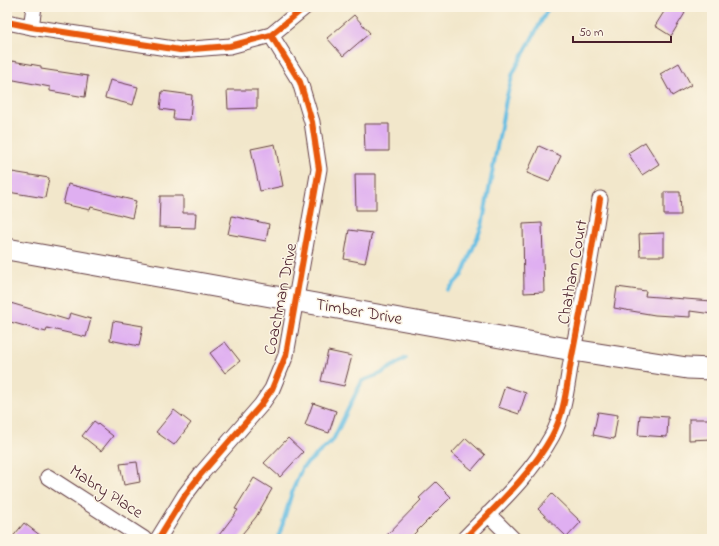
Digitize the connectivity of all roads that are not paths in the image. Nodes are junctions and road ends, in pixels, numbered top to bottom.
1 (34, 7) edge
2 (305, 7) edge
3 (7, 22) edge
4 (31, 27) junction
5 (271, 35) junction
6 (600, 199) dead end
7 (7, 248) edge
8 (296, 301) junction
9 (573, 350) junction
10 (712, 369) edge
11 (48, 477) dead end
12 (488, 514) junction
13 (144, 539) edge
14 (158, 539) edge
15 (464, 539) edge
16 (513, 539) edge

1 - 4 street
2 - 5 street
3 - 4 street
4 - 5 street
5 - 8 street, Coachman Drive
6 - 9 street, Chatham Court
7 - 8 main road, Timber Drive
8 - 9 main road, Timber Drive
8 - 14 street, Coachman Drive
9 - 10 main road, Timber Drive
9 - 12 street, Chatham Court
11 - 13 street, Mabry Place
12 - 15 street, Chatham Court
12 - 16 street

